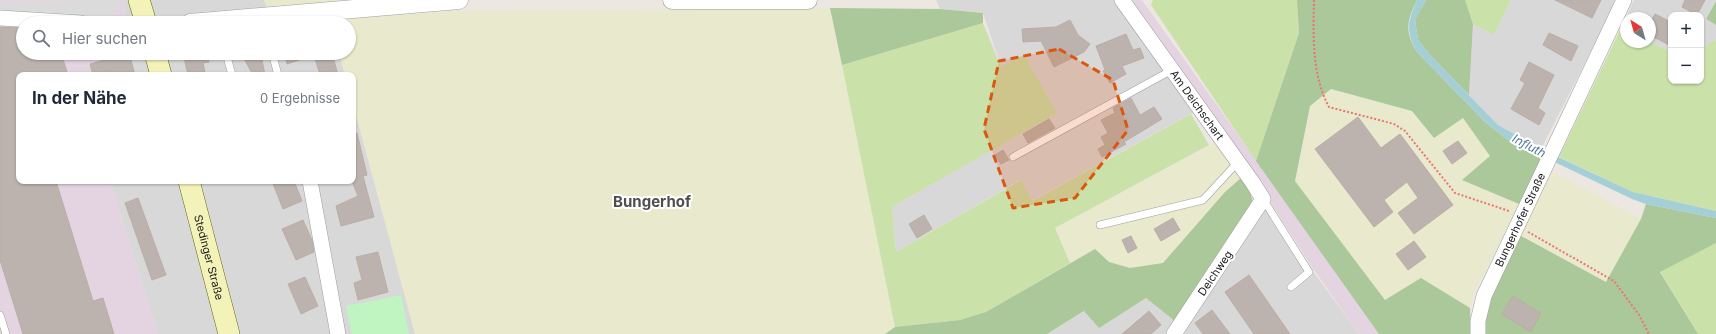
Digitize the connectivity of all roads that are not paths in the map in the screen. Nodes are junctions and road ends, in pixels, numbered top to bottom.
1 (139, 0) edge
2 (459, 0) edge
3 (672, 0) edge
4 (711, 0) edge
5 (808, 0) edge
6 (1122, 0) edge
7 (1624, 0) edge
8 (144, 16) edge
9 (284, 16) edge
10 (0, 18) edge
11 (16, 19) edge
12 (157, 60) edge
13 (228, 60) edge
14 (274, 60) dead end
15 (1172, 70) junction
16 (160, 72) edge
17 (231, 72) edge
18 (277, 72) edge
19 (1013, 157) dead end
20 (1238, 162) junction
21 (190, 184) edge
22 (311, 184) edge
23 (1260, 205) junction
24 (1100, 225) dead end
25 (1291, 287) dead end
26 (0, 315) edge
27 (6, 334) edge
28 (229, 334) edge
29 (338, 334) edge
30 (1174, 334) edge
31 (1478, 334) edge

1 - 8 main road
2 - 9 street
3 - 4 street
4 - 5 street
6 - 15 street, Am Deichschart
7 - 31 street, Bungerhofer Straße
10 - 11 street
12 - 16 main road
13 - 17 lane
14 - 18 lane
15 - 19 lane
15 - 20 street, Am Deichschart
20 - 23 street, Am Deichschart
20 - 24 lane
21 - 28 main road, Stedinger Straße
22 - 29 street
23 - 25 lane
23 - 30 street, Deichweg
26 - 27 lane

